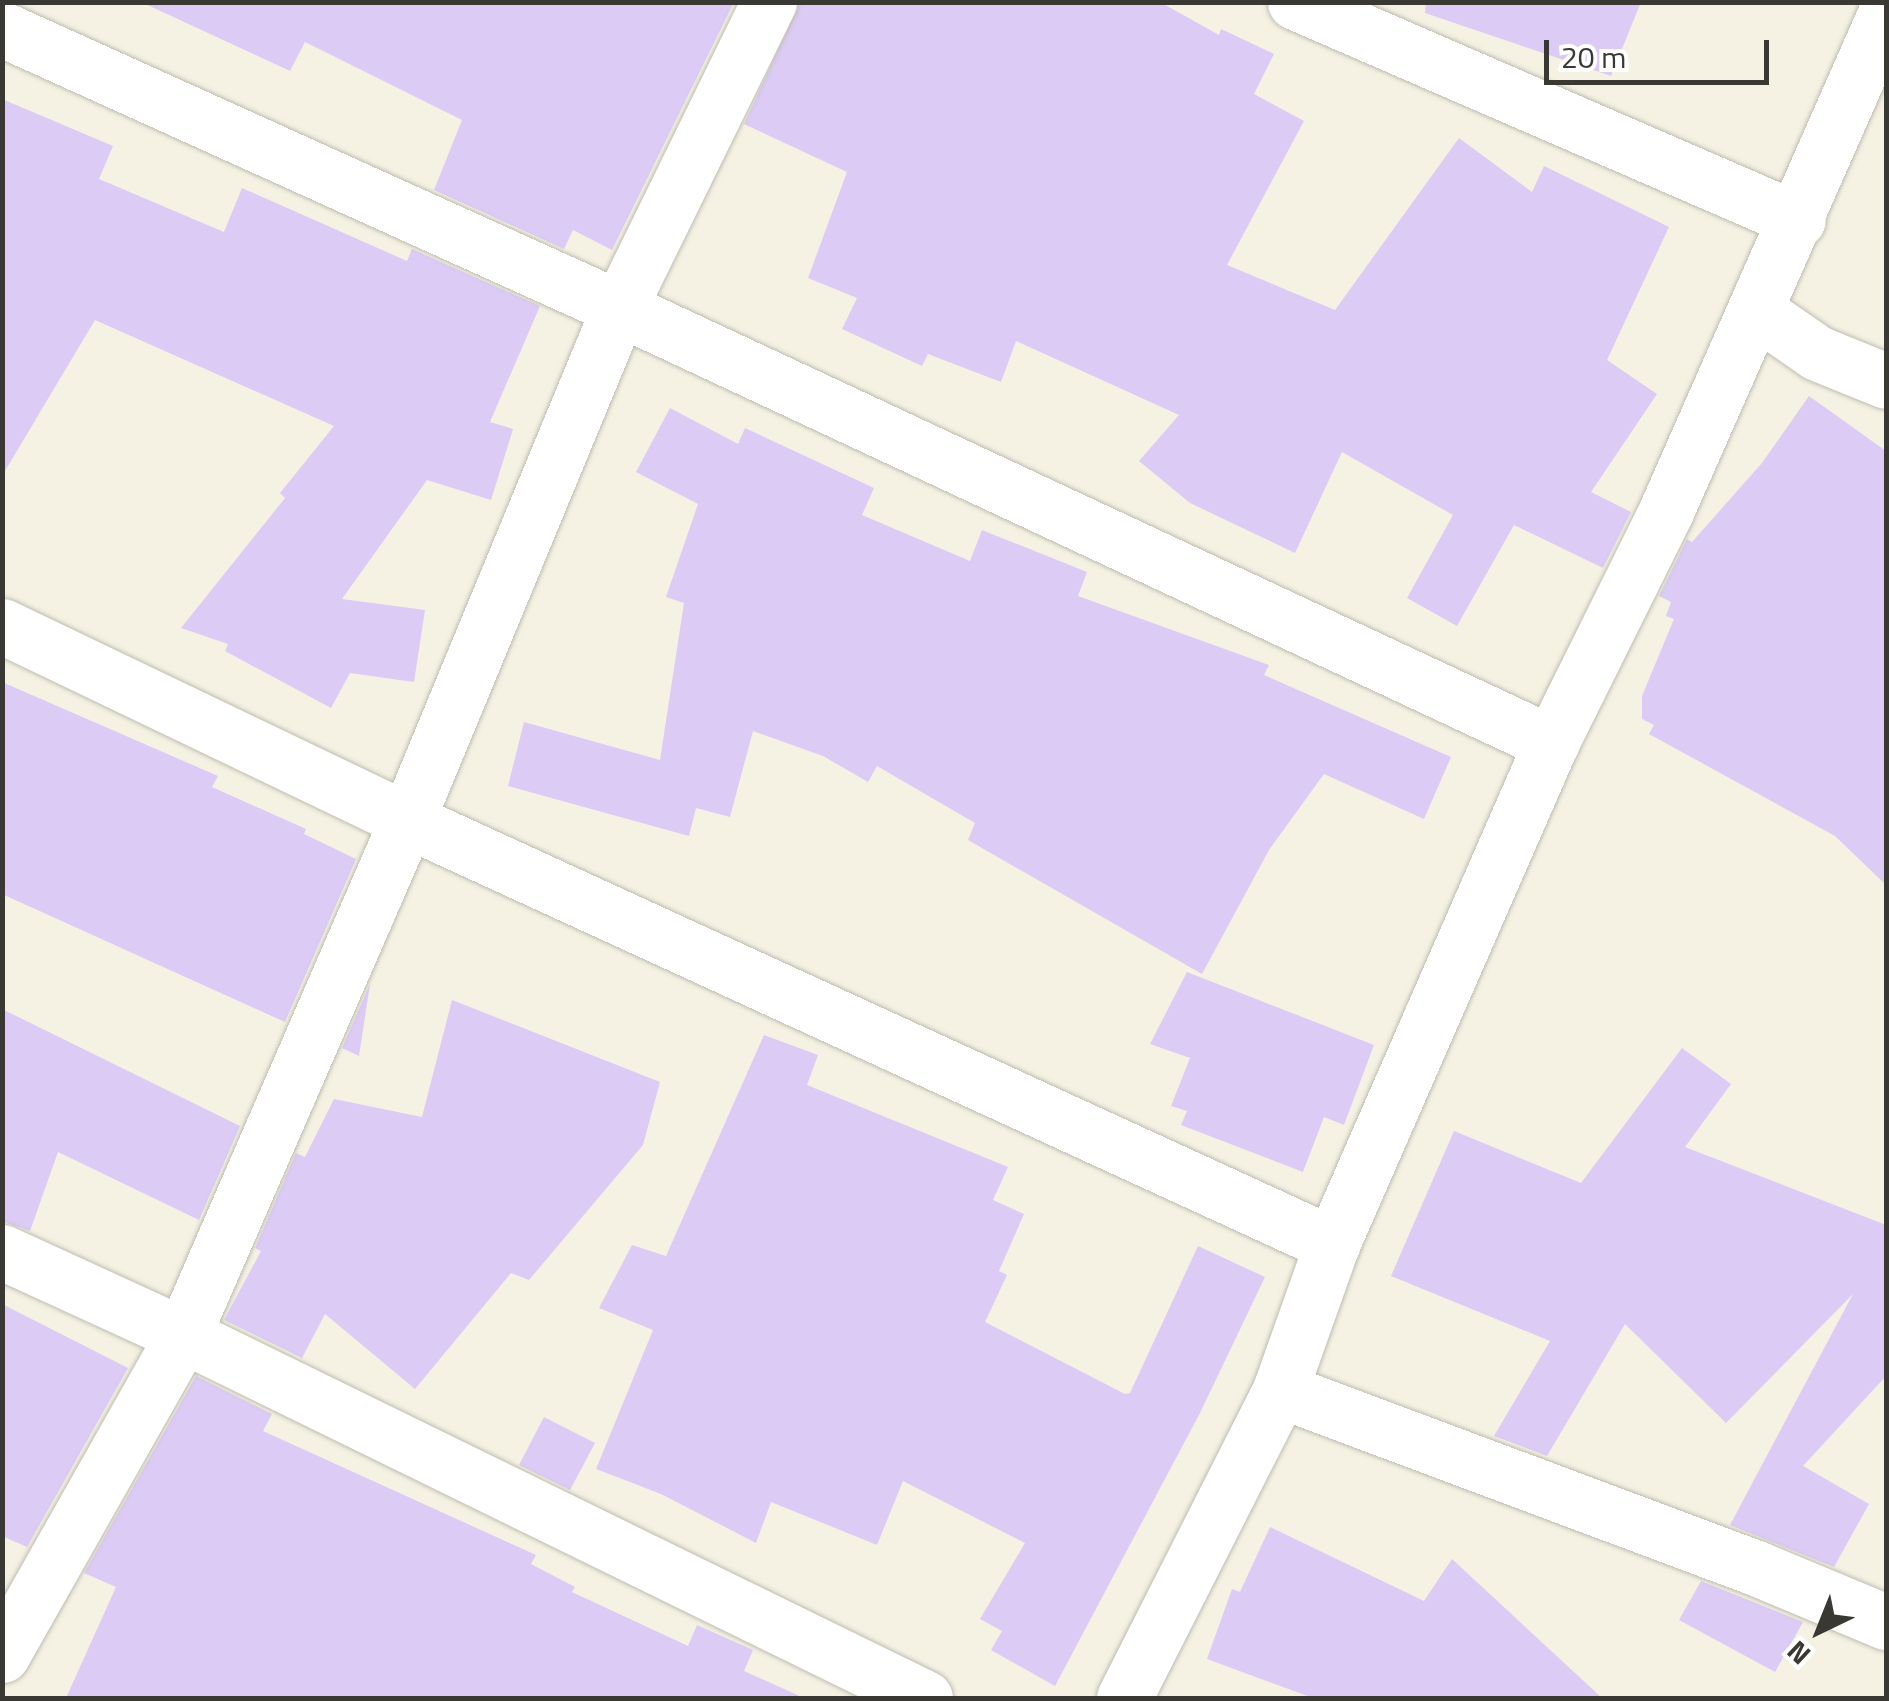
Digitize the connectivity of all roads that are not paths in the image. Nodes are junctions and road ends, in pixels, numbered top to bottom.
1 (769, 2) edge
2 (1295, 2) edge
3 (1886, 12) edge
4 (2, 28) edge
5 (1798, 220) junction
6 (619, 308) junction
7 (1754, 310) junction
8 (1886, 381) edge
9 (2, 626) edge
10 (1551, 743) junction
11 (407, 820) junction
12 (1332, 1244) junction
13 (2, 1252) edge
14 (184, 1335) junction
15 (1280, 1390) junction
16 (1886, 1622) edge
17 (2, 1655) edge
18 (925, 1698) edge
19 (1124, 1698) edge

1 - 6 street
2 - 5 street
3 - 5 street
4 - 6 street
5 - 7 street
6 - 10 street
6 - 11 street
7 - 8 street
7 - 10 street
9 - 11 street
10 - 12 street
11 - 12 street
11 - 14 street
12 - 15 street
13 - 14 street
14 - 17 street
14 - 18 street
15 - 16 street
15 - 19 street

